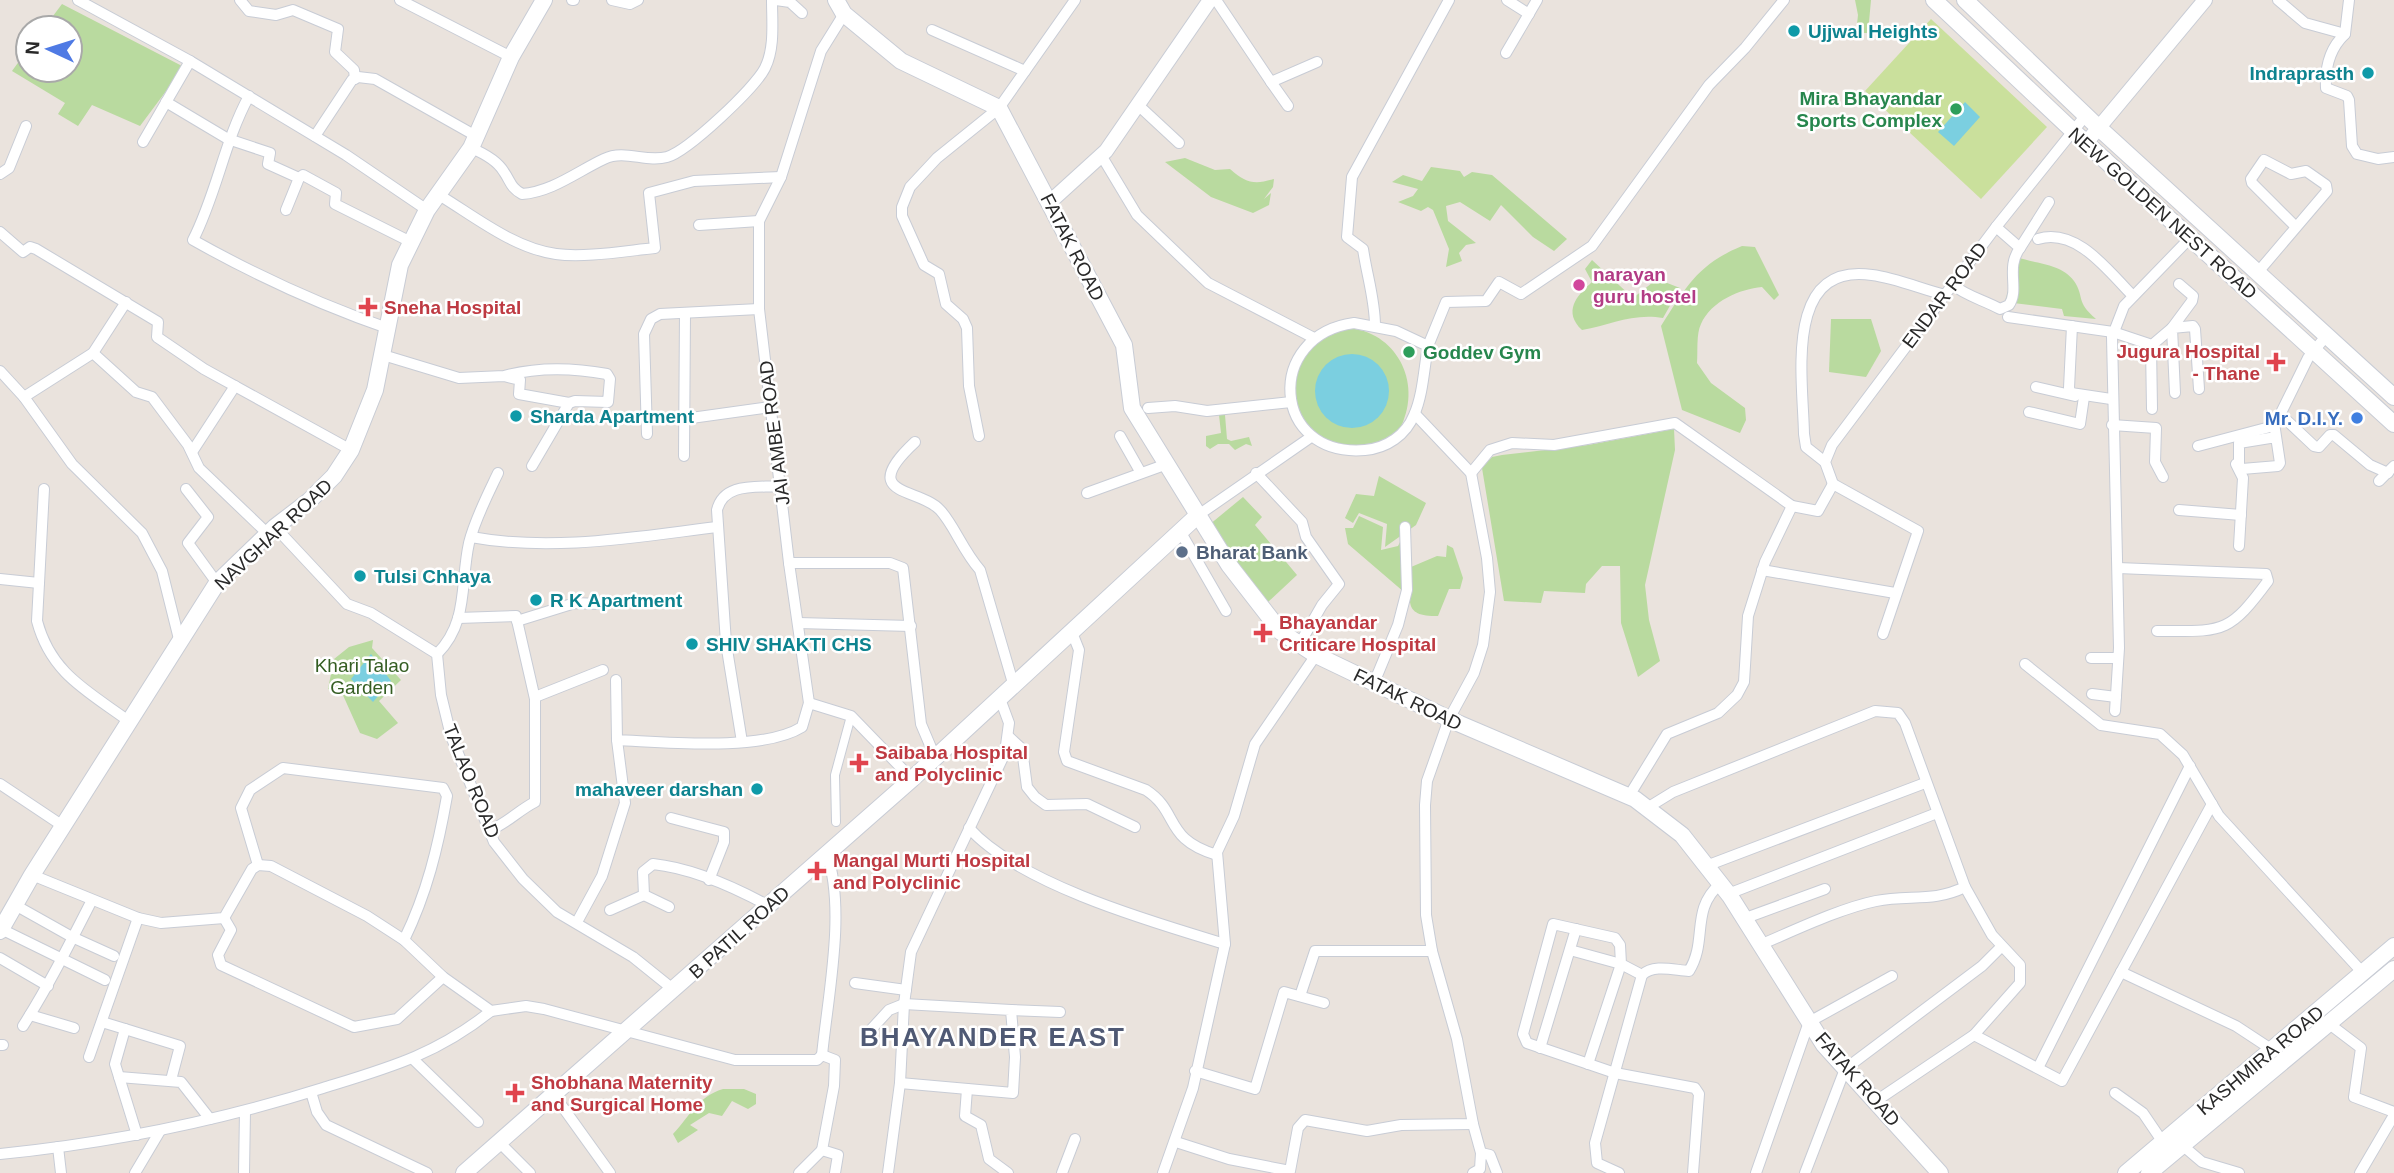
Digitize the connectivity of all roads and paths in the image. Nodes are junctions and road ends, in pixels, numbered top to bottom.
1 (78, 0) edge
2 (240, 0) edge
3 (400, 0) edge
4 (544, 0) edge
5 (612, 0) edge
6 (638, 0) edge
7 (774, 0) edge
8 (836, 0) edge
9 (1075, 0) edge
10 (1210, 0) edge
11 (1216, 0) edge
12 (1449, 0) edge
13 (1507, 0) edge
14 (1537, 0) edge
15 (1784, 0) edge
16 (1934, 0) edge
17 (1965, 0) edge
18 (2205, 0) edge
19 (2278, 0) edge
20 (2349, 0) edge
21 (802, 13) dead end
22 (1529, 13) junction
23 (844, 14) junction
24 (932, 30) dead end
25 (2345, 34) junction
26 (1506, 53) dead end
27 (511, 57) junction
28 (190, 61) junction
29 (1317, 62) dead end
30 (1025, 71) junction
31 (355, 79) junction
32 (1271, 82) junction
33 (249, 96) junction
34 (166, 103) junction
35 (1138, 105) junction
36 (1288, 106) dead end
37 (999, 108) junction
38 (2086, 115) junction
39 (26, 126) dead end
40 (2099, 128) junction
41 (2072, 131) junction
42 (315, 136) junction
43 (228, 139) junction
44 (144, 142) dead end
45 (474, 142) junction
46 (1179, 143) dead end
47 (2086, 143) junction
48 (1101, 156) junction
49 (2394, 157) edge
50 (0, 174) edge
51 (781, 177) junction
52 (299, 178) junction
53 (439, 195) junction
54 (1051, 201) junction
55 (2049, 202) dead end
56 (286, 210) dead end
57 (427, 210) junction
58 (759, 221) junction
59 (699, 225) dead end
60 (1996, 227) junction
61 (2296, 227) junction
62 (0, 232) edge
63 (2190, 238) junction
64 (2038, 239) dead end
65 (411, 242) junction
66 (2020, 248) junction
67 (2258, 272) junction
68 (2179, 284) dead end
69 (1953, 285) junction
70 (1945, 295) junction
71 (2133, 296) junction
72 (126, 302) junction
73 (759, 309) junction
74 (685, 313) junction
75 (2008, 317) dead end
76 (1376, 326) junction
77 (2072, 326) junction
78 (2172, 328) junction
79 (390, 329) junction
80 (2113, 332) junction
81 (2327, 335) junction
82 (1314, 338) junction
83 (2151, 345) junction
84 (1428, 346) junction
85 (2314, 351) junction
86 (93, 353) junction
87 (383, 355) junction
88 (0, 371) edge
89 (504, 376) junction
90 (235, 386) junction
91 (2036, 387) dead end
92 (2199, 389) dead end
93 (2175, 393) dead end
94 (2079, 396) junction
95 (24, 397) junction
96 (2394, 397) edge
97 (2111, 399) junction
98 (1292, 402) junction
99 (569, 403) junction
100 (770, 407) junction
101 (1148, 408) dead end
102 (2152, 409) dead end
103 (2029, 412) dead end
104 (1415, 414) junction
105 (2277, 418) junction
106 (684, 419) junction
107 (2394, 424) edge
108 (2112, 425) junction
109 (647, 433) dead end
110 (979, 436) dead end
111 (1121, 436) dead end
112 (1311, 437) junction
113 (2233, 437) junction
114 (2276, 437) junction
115 (915, 442) dead end
116 (2198, 446) dead end
117 (351, 450) junction
118 (192, 452) junction
119 (684, 456) dead end
120 (1825, 463) junction
121 (1167, 464) junction
122 (532, 466) dead end
123 (2391, 469) edge
124 (498, 473) dead end
125 (1141, 473) junction
126 (1256, 473) junction
127 (1471, 473) junction
128 (2227, 474) dead end
129 (2239, 474) junction
130 (2163, 477) dead end
131 (2379, 481) dead end
132 (1833, 484) junction
133 (780, 486) junction
134 (44, 489) dead end
135 (186, 489) dead end
136 (1087, 493) dead end
137 (1792, 506) junction
138 (2179, 510) dead end
139 (2241, 515) junction
140 (1197, 516) junction
141 (717, 527) junction
142 (1405, 527) dead end
143 (272, 531) junction
144 (1180, 531) junction
145 (471, 537) junction
146 (2239, 546) dead end
147 (789, 563) junction
148 (2118, 568) junction
149 (1762, 570) junction
150 (0, 579) edge
151 (39, 583) junction
152 (216, 583) junction
153 (1895, 593) junction
154 (599, 604) dead end
155 (1226, 611) dead end
156 (458, 618) junction
157 (517, 621) junction
158 (797, 623) junction
159 (911, 626) junction
160 (1071, 630) junction
161 (2157, 631) dead end
162 (1883, 634) dead end
163 (180, 643) junction
164 (1299, 645) junction
165 (437, 654) junction
166 (1316, 655) junction
167 (2091, 658) dead end
168 (2117, 658) junction
169 (2025, 664) dead end
170 (603, 670) dead end
171 (616, 680) dead end
172 (1013, 682) junction
173 (1374, 682) junction
174 (2092, 694) dead end
175 (999, 696) junction
176 (535, 697) junction
177 (2115, 697) junction
178 (809, 703) junction
179 (2115, 711) dead end
180 (851, 716) junction
181 (1449, 719) junction
182 (130, 722) junction
183 (1009, 737) junction
184 (617, 740) junction
185 (742, 742) junction
186 (935, 757) junction
187 (2190, 766) junction
188 (912, 779) junction
189 (1925, 783) junction
190 (0, 784) edge
191 (1629, 796) junction
192 (2212, 804) junction
193 (1647, 808) junction
194 (1937, 813) junction
195 (671, 818) dead end
196 (836, 822) dead end
197 (63, 826) junction
198 (1135, 827) dead end
199 (969, 828) junction
200 (490, 830) junction
201 (828, 854) junction
202 (1217, 855) junction
203 (258, 865) junction
204 (1706, 866) junction
205 (32, 875) junction
206 (709, 880) junction
207 (1965, 887) junction
208 (1724, 889) junction
209 (1825, 890) dead end
210 (644, 895) junction
211 (92, 900) junction
212 (15, 905) junction
213 (769, 906) junction
214 (669, 907) dead end
215 (610, 910) dead end
216 (138, 918) junction
217 (224, 918) junction
218 (1743, 919) junction
219 (577, 922) junction
220 (1576, 929) junction
221 (1, 930) edge
222 (72, 937) junction
223 (404, 940) junction
224 (1225, 944) junction
225 (1759, 945) junction
226 (2394, 946) edge
227 (2001, 947) junction
228 (1570, 950) junction
229 (1432, 951) junction
230 (114, 956) dead end
231 (0, 958) edge
232 (61, 961) junction
233 (1621, 964) junction
234 (2394, 969) edge
235 (2121, 972) junction
236 (2363, 973) junction
237 (1642, 975) junction
238 (1892, 976) dead end
239 (443, 977) junction
240 (105, 981) dead end
241 (855, 982) dead end
242 (48, 986) junction
243 (674, 990) junction
244 (906, 990) junction
245 (1300, 996) junction
246 (1324, 1003) dead end
247 (904, 1004) junction
248 (1011, 1010) junction
249 (491, 1011) junction
250 (1060, 1012) dead end
251 (30, 1015) junction
252 (102, 1022) junction
253 (1809, 1022) junction
254 (2328, 1023) junction
255 (23, 1026) dead end
256 (74, 1028) dead end
257 (125, 1029) junction
258 (628, 1031) junction
259 (866, 1035) dead end
260 (1974, 1035) junction
261 (1540, 1048) junction
262 (2274, 1051) junction
263 (822, 1055) junction
264 (89, 1057) dead end
265 (414, 1060) junction
266 (1588, 1064) junction
267 (2038, 1068) junction
268 (1845, 1069) junction
269 (1195, 1071) junction
270 (1615, 1073) junction
271 (118, 1077) junction
272 (172, 1080) junction
273 (900, 1083) junction
274 (967, 1089) junction
275 (312, 1092) junction
276 (2115, 1093) dead end
277 (554, 1095) junction
278 (1876, 1101) junction
279 (245, 1111) junction
280 (2394, 1114) edge
281 (209, 1119) junction
282 (478, 1122) dead end
283 (1472, 1124) junction
284 (160, 1131) junction
285 (137, 1135) junction
286 (1075, 1139) dead end
287 (2162, 1141) junction
288 (499, 1142) junction
289 (1176, 1142) junction
290 (2182, 1145) junction
291 (58, 1147) junction
292 (822, 1150) junction
293 (1481, 1153) junction
294 (0, 1154) edge
295 (1004, 1172) edge
296 (1294, 1172) edge
297 (61, 1173) edge
298 (135, 1173) edge
299 (244, 1173) edge
300 (427, 1173) edge
301 (464, 1173) edge
302 (530, 1173) edge
303 (610, 1173) edge
304 (799, 1173) edge
305 (835, 1173) edge
306 (888, 1173) edge
307 (1062, 1173) edge
308 (1163, 1173) edge
309 (1474, 1173) edge
310 (1497, 1173) edge
311 (1619, 1173) edge
312 (1693, 1173) edge
313 (1756, 1173) edge
314 (1805, 1173) edge
315 (1940, 1173) edge
316 (2126, 1173) edge
317 (2149, 1173) edge
318 (2239, 1173) edge
319 (2360, 1173) edge

1 - 28 street
2 - 31 street
3 - 27 street
4 - 27 main road, NAVGHAR ROAD
5 - 6 street
7 - 21 street
7 - 45 street
8 - 23 main road
9 - 30 street
10 - 35 street
11 - 32 street
12 - 76 street
13 - 22 street
14 - 22 street
15 - 84 street
16 - 41 main road, NEW GOLDEN NEST ROAD
17 - 38 main road, NEW GOLDEN NEST ROAD
18 - 40 street
19 - 25 street
20 - 25 street
22 - 26 street
23 - 37 main road
23 - 51 street, JAI AMBE ROAD
24 - 30 street
25 - 49 street
27 - 45 main road, NAVGHAR ROAD
28 - 33 street
28 - 34 street
29 - 32 street
30 - 37 street
31 - 42 street
31 - 45 street
32 - 36 street
33 - 42 street
33 - 43 street
34 - 43 street
34 - 44 street
35 - 46 street
35 - 48 street
37 - 54 main road, FATAK ROAD
37 - 110 street
38 - 40 main road, NEW GOLDEN NEST ROAD
38 - 41 street, ENDAR ROAD
39 - 50 street
40 - 47 street
40 - 67 main road, NEW GOLDEN NEST ROAD
41 - 47 main road, NEW GOLDEN NEST ROAD
41 - 60 street, ENDAR ROAD
42 - 57 street
43 - 52 street
43 - 79 street
45 - 53 main road, NAVGHAR ROAD
47 - 63 main road, NEW GOLDEN NEST ROAD
48 - 54 street
48 - 82 street
51 - 53 street
51 - 58 street, JAI AMBE ROAD
52 - 56 street
52 - 65 street
53 - 57 main road, NAVGHAR ROAD
54 - 121 main road, FATAK ROAD
55 - 66 street
57 - 65 main road, NAVGHAR ROAD
58 - 59 street
58 - 73 street, JAI AMBE ROAD
60 - 66 street
60 - 69 street, ENDAR ROAD
61 - 61 street
61 - 67 street
62 - 72 street
63 - 71 street
63 - 85 main road, NEW GOLDEN NEST ROAD
64 - 71 street
65 - 79 main road, NAVGHAR ROAD
66 - 69 street
67 - 81 main road, NEW GOLDEN NEST ROAD
68 - 78 street
69 - 70 street, ENDAR ROAD
70 - 120 street, ENDAR ROAD
70 - 120 street
71 - 80 street
72 - 86 street
72 - 90 street
73 - 74 street
73 - 100 street, JAI AMBE ROAD
74 - 106 street
74 - 109 street
75 - 77 street
76 - 82 street
76 - 84 street
77 - 80 street
77 - 94 street
78 - 83 street
78 - 92 street
78 - 93 street
79 - 87 main road, NAVGHAR ROAD
80 - 83 street
80 - 97 street
81 - 85 street
81 - 96 main road, NEW GOLDEN NEST ROAD
82 - 98 street
83 - 102 street
84 - 104 street
85 - 105 street
85 - 107 main road, NEW GOLDEN NEST ROAD
86 - 95 street
86 - 118 street
87 - 89 street
87 - 117 main road, NAVGHAR ROAD
88 - 95 street
89 - 99 street
89 - 99 street
90 - 117 street
90 - 118 street
91 - 94 street
94 - 97 street
94 - 103 street
95 - 163 street
97 - 108 street
98 - 101 street
98 - 112 street
99 - 122 street
100 - 106 street
100 - 133 street, JAI AMBE ROAD
104 - 112 street
104 - 127 street
105 - 113 street
105 - 114 street
105 - 123 street
106 - 119 street
108 - 130 street
108 - 148 street
111 - 125 street
112 - 126 street
113 - 116 street
113 - 129 street
114 - 114 street
115 - 172 street
117 - 143 main road, NAVGHAR ROAD
118 - 143 street
120 - 132 street
121 - 125 street
121 - 140 main road, FATAK ROAD
123 - 131 street
124 - 145 street
125 - 136 street
126 - 140 street
126 - 164 street
127 - 137 street
127 - 181 street
128 - 129 street
129 - 139 street
132 - 137 street
132 - 153 street
133 - 141 street
133 - 147 street, JAI AMBE ROAD
134 - 151 street
135 - 152 street
137 - 149 street
138 - 139 street
139 - 146 street
140 - 144 main road, B PATIL ROAD
140 - 164 main road, FATAK ROAD
141 - 145 street
141 - 185 street
142 - 173 street
143 - 152 main road, NAVGHAR ROAD
143 - 165 street
144 - 155 street
144 - 160 main road, B PATIL ROAD
145 - 156 street
147 - 158 street, JAI AMBE ROAD
147 - 159 street
148 - 161 street
148 - 168 street
149 - 153 street
149 - 191 street
150 - 151 street
151 - 182 street
152 - 163 main road, NAVGHAR ROAD
153 - 162 street
154 - 157 street
156 - 157 street
156 - 165 street
157 - 176 street
158 - 159 street
158 - 178 street, JAI AMBE ROAD
159 - 186 street
160 - 172 main road, B PATIL ROAD
160 - 202 street
163 - 182 main road, NAVGHAR ROAD
164 - 166 main road, FATAK ROAD
165 - 200 street, TALAO ROAD
166 - 173 main road, FATAK ROAD
166 - 202 street
167 - 168 street
168 - 177 street
169 - 187 street
170 - 176 street
171 - 184 street
172 - 175 main road, B PATIL ROAD
173 - 181 main road, FATAK ROAD
174 - 177 street
175 - 183 street
175 - 186 main road, B PATIL ROAD
176 - 200 street
177 - 179 street
178 - 180 street
178 - 185 street
180 - 188 street
180 - 196 street
181 - 191 main road, FATAK ROAD
181 - 229 street
182 - 197 main road, NAVGHAR ROAD
183 - 198 street
183 - 199 street
184 - 185 street
184 - 219 street
186 - 188 main road, B PATIL ROAD
187 - 192 street
187 - 267 street
188 - 201 main road, B PATIL ROAD
189 - 193 street
189 - 194 street
189 - 204 street
190 - 197 street
191 - 193 main road, FATAK ROAD
192 - 235 street
192 - 236 street
193 - 204 main road, FATAK ROAD
194 - 207 street
194 - 208 street
195 - 206 street
197 - 205 main road, NAVGHAR ROAD
199 - 224 street
199 - 244 street
200 - 219 street, TALAO ROAD
201 - 213 main road, B PATIL ROAD
201 - 263 street
202 - 224 street
203 - 217 street
203 - 223 street
203 - 223 street
204 - 208 main road, FATAK ROAD
205 - 211 street
205 - 212 main road, NAVGHAR ROAD
206 - 210 street
206 - 213 street
207 - 225 street
207 - 227 street
208 - 218 main road, FATAK ROAD
208 - 237 street
209 - 218 street
210 - 214 street
210 - 215 street
211 - 216 street
211 - 222 street
212 - 221 main road, NAVGHAR ROAD
212 - 222 street
213 - 243 main road, B PATIL ROAD
216 - 217 street
216 - 252 street
217 - 239 street
218 - 225 main road, FATAK ROAD
219 - 243 street, TALAO ROAD
220 - 228 street
220 - 233 street
220 - 261 street
221 - 232 street
222 - 230 street
222 - 232 street
223 - 239 street
224 - 269 street
225 - 253 main road, FATAK ROAD
226 - 236 main road, KASHMIRA ROAD
227 - 260 street
227 - 268 street
228 - 233 street
228 - 261 street
229 - 245 street
229 - 283 street
231 - 242 street
232 - 240 street
232 - 242 street
233 - 237 street
233 - 266 street
234 - 254 main road, KASHMIRA ROAD
235 - 262 street
235 - 267 street
236 - 262 main road, KASHMIRA ROAD
237 - 270 street
238 - 253 street
239 - 249 street
241 - 244 street
242 - 251 street
243 - 258 main road, B PATIL ROAD
244 - 247 street
245 - 246 street
245 - 269 street
247 - 248 street
247 - 259 street
247 - 273 street
248 - 250 street
248 - 274 street
249 - 258 street
249 - 265 street
251 - 255 street
251 - 256 street
252 - 257 street
252 - 264 street
253 - 268 main road, FATAK ROAD
253 - 313 street
254 - 280 street
254 - 290 main road, KASHMIRA ROAD
257 - 271 street
257 - 272 street
258 - 263 street
258 - 277 main road, B PATIL ROAD
260 - 267 street
260 - 278 street
261 - 266 street
262 - 287 main road, KASHMIRA ROAD
263 - 292 street
265 - 275 street
265 - 282 street
266 - 270 street
268 - 278 main road, FATAK ROAD
268 - 314 street
269 - 289 street
270 - 311 street
270 - 312 street
271 - 272 street
271 - 285 street
272 - 281 street
273 - 274 street
273 - 306 street
274 - 295 street
275 - 279 street
275 - 300 street
276 - 287 street
277 - 288 main road, B PATIL ROAD
277 - 303 street
278 - 315 main road, FATAK ROAD
279 - 281 street
279 - 299 street
280 - 319 street
281 - 284 street
283 - 293 street
283 - 296 street
284 - 285 street
284 - 298 street
285 - 291 street
286 - 307 street
287 - 316 main road, KASHMIRA ROAD
288 - 301 main road, B PATIL ROAD
288 - 302 street
289 - 296 street
289 - 308 street
290 - 317 main road, KASHMIRA ROAD
290 - 318 street
291 - 294 street
291 - 297 street
292 - 304 street
292 - 305 street
293 - 309 street
293 - 310 street

